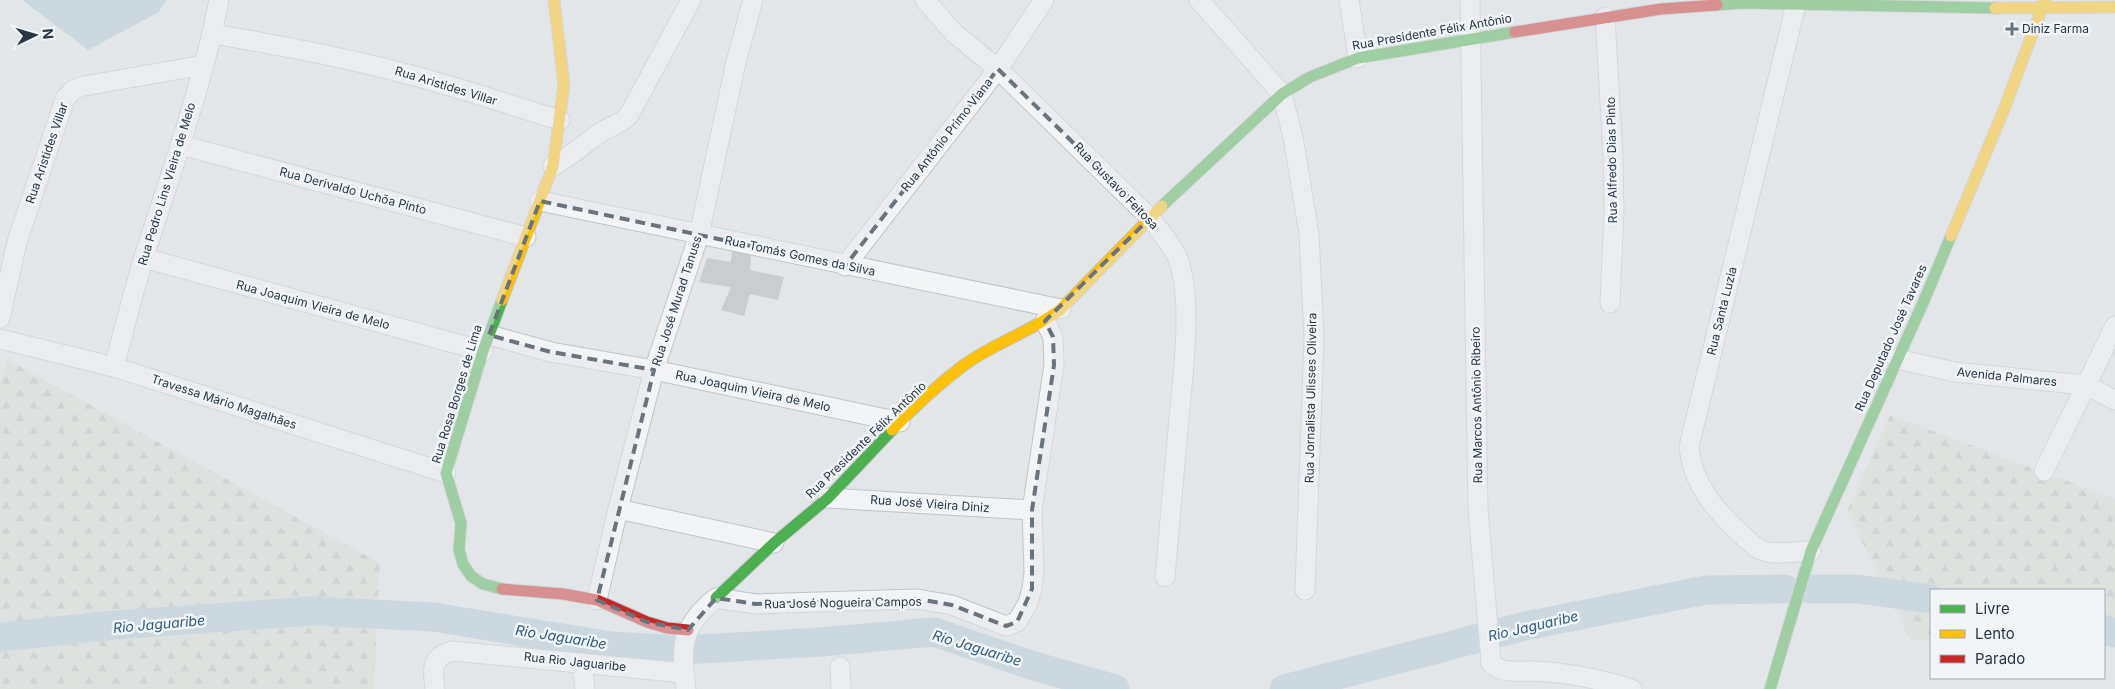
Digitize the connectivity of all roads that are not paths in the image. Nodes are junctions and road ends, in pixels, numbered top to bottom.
1 (220, 0) edge
2 (554, 0) edge
3 (691, 0) edge
4 (753, 0) edge
5 (925, 0) edge
6 (1044, 0) edge
7 (1199, 0) edge
8 (1350, 0) edge
9 (1470, 0) edge
10 (1796, 1) edge
11 (2043, 4) edge
12 (2115, 7) edge
13 (1605, 17) junction
14 (213, 34) junction
15 (1471, 39) junction
16 (1358, 58) junction
17 (204, 65) junction
18 (998, 69) junction
19 (1282, 94) junction
20 (560, 120) junction
21 (181, 145) junction
22 (553, 166) junction
23 (540, 201) junction
24 (1150, 218) junction
25 (699, 234) junction
26 (526, 237) junction
27 (144, 258) junction
28 (845, 266) junction
29 (1610, 303) dead end
30 (1061, 309) junction
31 (0, 318) edge
32 (1045, 321) junction
33 (2115, 326) edge
34 (0, 340) edge
35 (486, 343) junction
36 (1898, 359) junction
37 (114, 367) junction
38 (654, 370) junction
39 (2085, 385) junction
40 (2115, 400) edge
41 (900, 422) junction
42 (2044, 471) dead end
43 (446, 473) junction
44 (828, 498) junction
45 (618, 509) junction
46 (1032, 510) junction
47 (774, 543) junction
48 (1811, 551) junction
49 (1165, 577) dead end
50 (1305, 590) dead end
51 (716, 598) junction
52 (597, 600) junction
53 (686, 634) junction
54 (582, 663) junction
55 (840, 666) dead end
56 (685, 675) edge
57 (1597, 684) edge
58 (435, 689) edge
59 (585, 689) edge
60 (841, 689) edge
61 (1632, 689) edge
62 (1770, 689) edge

1 - 14 street, Rua Pedro Lins Vieira de Melo
2 - 20 street, Rua Rosa Borges de Lima
3 - 22 street
4 - 25 street, Rua José Murad Tanuss
5 - 18 street, Rua Gustavo Feitosa
6 - 18 street, Rua Antônio Primo Viana
7 - 19 street, Rua Jornalista Ulisses Oliveira
8 - 16 street
9 - 15 street, Rua Marcos Antônio Ribeiro
10 - 11 street, Rua Presidente Félix Antônio
10 - 13 street, Rua Presidente Félix Antônio
10 - 48 street, Rua Santa Luzia
11 - 12 street, Rua Presidente Félix Antônio
11 - 36 street, Rua Deputado José Tavares
13 - 15 street, Rua Presidente Félix Antônio
13 - 29 street, Rua Alfredo Dias Pinto
14 - 17 street, Rua Pedro Lins Vieira de Melo
14 - 20 street, Rua Aristides Villar
15 - 16 street, Rua Presidente Félix Antônio
15 - 57 street, Rua Marcos Antônio Ribeiro
16 - 19 street, Rua Presidente Félix Antônio
17 - 21 street, Rua Pedro Lins Vieira de Melo
17 - 31 street, Rua Aristides Villar
18 - 24 street, Rua Gustavo Feitosa
18 - 28 street, Rua Antônio Primo Viana
19 - 24 street, Rua Presidente Félix Antônio
19 - 50 street, Rua Jornalista Ulisses Oliveira
20 - 22 street, Rua Rosa Borges de Lima
21 - 26 street, Rua Derivaldo Uchõa Pinto
21 - 27 street, Rua Pedro Lins Vieira de Melo
22 - 23 street, Rua Rosa Borges de Lima
23 - 25 street, Rua Tomás Gomes da Silva
23 - 26 street, Rua Rosa Borges de Lima
24 - 30 street, Rua Presidente Félix Antônio
24 - 49 street, Rua Gustavo Feitosa
25 - 28 street, Rua Tomás Gomes da Silva
25 - 38 street, Rua José Murad Tanuss
26 - 35 street, Rua Rosa Borges de Lima
27 - 35 street, Rua Joaquim Vieira de Melo
27 - 37 street, Rua Pedro Lins Vieira de Melo
28 - 30 street, Rua Tomás Gomes da Silva
30 - 32 street, Rua Presidente Félix Antônio
32 - 41 street, Rua Presidente Félix Antônio
32 - 46 street, Rua José Nogueira Campos
33 - 39 street
34 - 37 street, Travessa Mário Magalhães
35 - 38 street, Rua Joaquim Vieira de Melo
35 - 43 street, Rua Rosa Borges de Lima
36 - 39 street, Avenida Palmares
36 - 48 street, Rua Deputado José Tavares
37 - 43 street, Travessa Mário Magalhães
38 - 41 street, Rua Joaquim Vieira de Melo
38 - 45 street, Rua José Murad Tanuss
39 - 40 street, Avenida Palmares
39 - 42 street
41 - 44 street, Rua Presidente Félix Antônio
43 - 52 street, Rua Rosa Borges de Lima
44 - 46 street, Rua José Vieira Diniz
44 - 47 street, Rua Presidente Félix Antônio
45 - 47 street
45 - 52 street, Rua José Murad Tanuss
46 - 51 street, Rua José Nogueira Campos
47 - 51 street, Rua Presidente Félix Antônio
48 - 62 street, Rua Deputado José Tavares
51 - 53 street
52 - 53 street, Rua Rosa Borges de Lima
53 - 56 street
54 - 56 street, Rua Rio Jaguaribe
54 - 58 street, Rua Rio Jaguaribe
54 - 59 street
55 - 60 street
57 - 61 street, Rua Marcos Antônio Ribeiro

